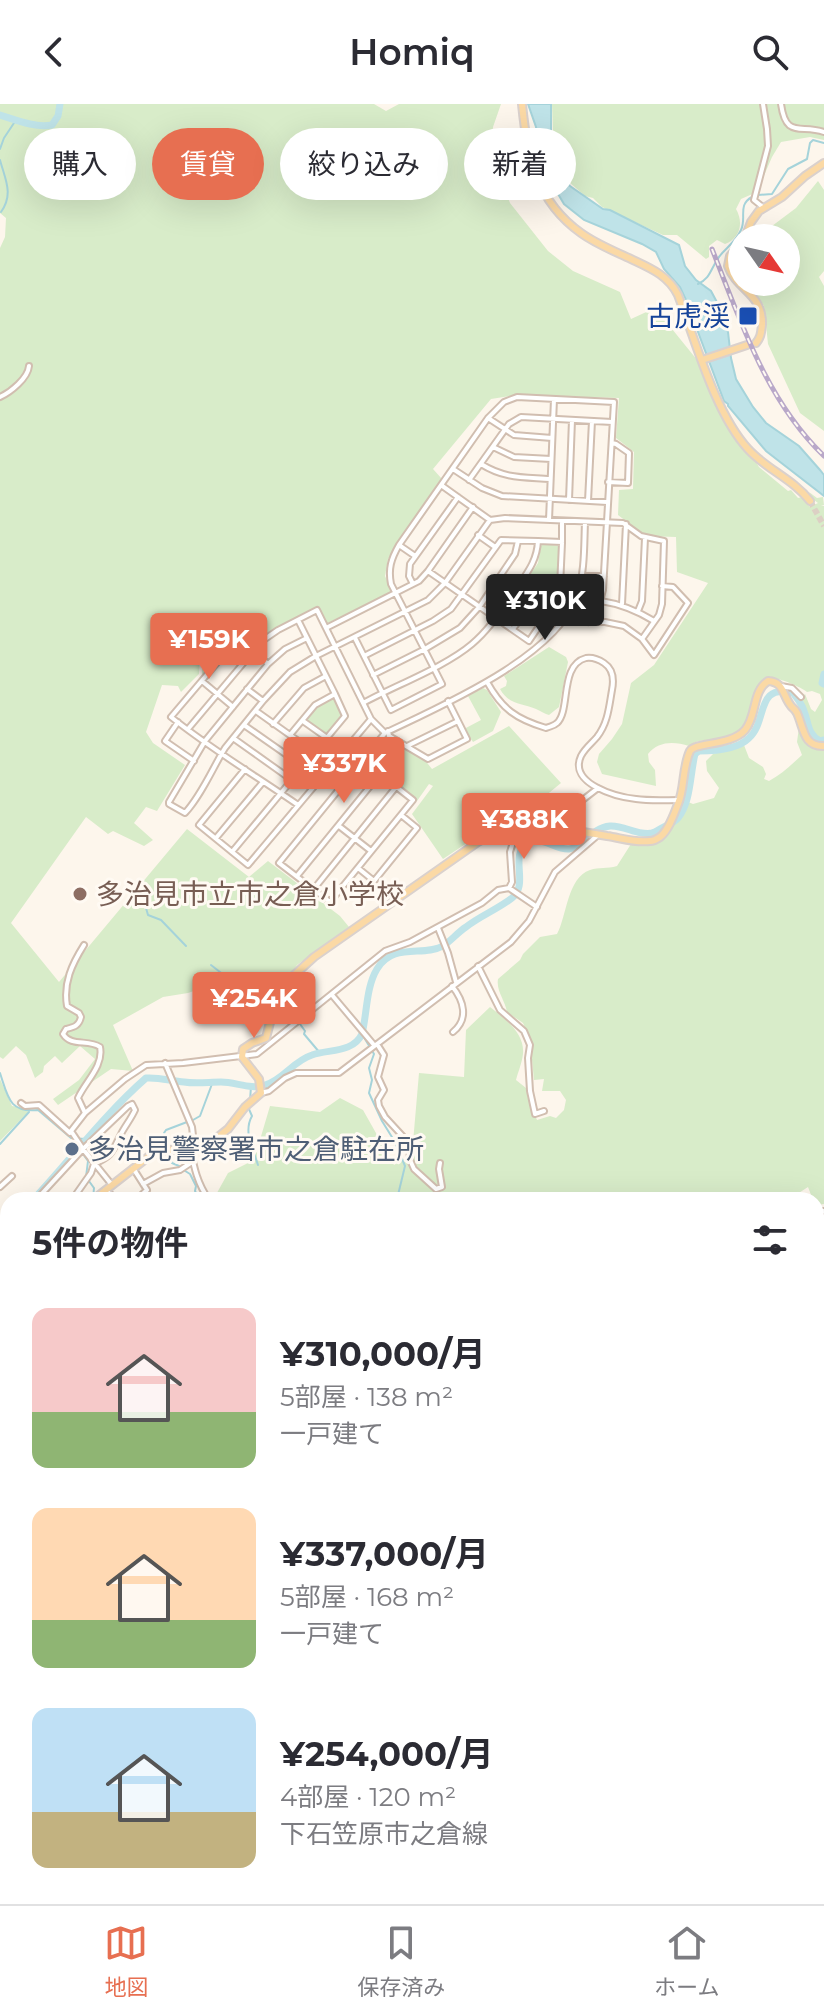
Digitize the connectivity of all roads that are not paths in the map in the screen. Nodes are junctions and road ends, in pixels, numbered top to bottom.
1 (522, 104) edge
2 (763, 104) edge
3 (781, 104) edge
4 (824, 132) edge
5 (824, 163) edge
6 (764, 208) junction
7 (750, 224) edge
8 (753, 296) edge
9 (756, 343) dead end
10 (745, 346) dead end
11 (704, 359) junction
12 (29, 366) dead end
13 (0, 397) edge
14 (554, 399) junction
15 (488, 418) junction
16 (553, 419) junction
17 (572, 420) junction
18 (592, 421) junction
19 (612, 422) junction
20 (505, 430) junction
21 (552, 438) junction
22 (611, 443) junction
23 (493, 447) junction
24 (551, 459) junction
25 (481, 464) junction
26 (453, 469) junction
27 (550, 479) junction
28 (469, 480) junction
29 (608, 482) junction
30 (441, 485) junction
31 (458, 497) junction
32 (549, 499) junction
33 (569, 500) junction
34 (588, 501) junction
35 (810, 501) tunnel mouth
36 (608, 502) junction
37 (473, 507) junction
38 (490, 520) junction
39 (549, 520) junction
40 (562, 521) junction
41 (585, 522) junction
42 (607, 522) junction
43 (626, 524) junction
44 (478, 535) junction
45 (645, 538) junction
46 (518, 541) junction
47 (538, 541) junction
48 (562, 542) junction
49 (399, 545) junction
50 (495, 547) junction
51 (415, 556) junction
52 (428, 571) junction
53 (582, 576) junction
54 (604, 576) junction
55 (445, 583) junction
56 (413, 584) junction
57 (559, 585) junction
58 (662, 586) junction
59 (396, 592) junction
60 (539, 592) junction
61 (462, 595) junction
62 (600, 601) junction
63 (622, 604) junction
64 (480, 606) junction
65 (406, 611) junction
66 (638, 611) junction
67 (568, 615) junction
68 (496, 618) junction
69 (298, 620) junction
70 (654, 621) junction
71 (588, 622) junction
72 (326, 628) junction
73 (415, 630) junction
74 (513, 630) junction
75 (307, 638) junction
76 (355, 638) junction
77 (642, 639) junction
78 (335, 647) junction
79 (425, 649) junction
80 (253, 650) junction
81 (316, 656) junction
82 (364, 657) junction
83 (268, 664) junction
84 (434, 667) junction
85 (373, 675) junction
86 (326, 676) junction
87 (202, 681) junction
88 (486, 682) junction
89 (781, 686) junction
90 (247, 689) junction
91 (382, 693) junction
92 (217, 694) junction
93 (335, 694) junction
94 (801, 697) dead end
95 (263, 701) junction
96 (448, 701) junction
97 (363, 703) junction
98 (233, 707) junction
99 (256, 711) junction
100 (371, 719) junction
101 (302, 721) junction
102 (458, 721) junction
103 (178, 722) junction
104 (273, 724) junction
105 (244, 725) junction
106 (188, 729) junction
107 (386, 732) junction
108 (290, 735) junction
109 (233, 738) junction
110 (327, 738) junction
111 (205, 741) junction
112 (407, 746) junction
113 (824, 746) edge
114 (222, 753) junction
115 (315, 753) junction
116 (194, 761) junction
117 (332, 765) junction
118 (304, 767) junction
119 (245, 769) junction
120 (292, 780) junction
121 (263, 782) junction
122 (396, 787) junction
123 (598, 788) junction
124 (281, 794) junction
125 (680, 800) junction
126 (298, 805) junction
127 (400, 815) junction
128 (339, 826) junction
129 (511, 827) junction
130 (553, 827) junction
131 (597, 835) junction
132 (215, 838) junction
133 (354, 838) junction
134 (371, 851) junction
135 (232, 852) junction
136 (358, 868) junction
137 (297, 876) junction
138 (510, 889) junction
139 (313, 890) junction
140 (537, 907) junction
141 (438, 928) junction
142 (84, 945) dead end
143 (478, 966) junction
144 (454, 984) junction
145 (332, 995) junction
146 (453, 1032) dead end
147 (373, 1047) junction
148 (242, 1057) junction
149 (165, 1063) junction
150 (261, 1091) junction
151 (21, 1103) dead end
152 (544, 1111) dead end
153 (85, 1113) junction
154 (74, 1136) junction
155 (192, 1144) junction
156 (83, 1149) junction
157 (192, 1162) junction
158 (440, 1163) dead end
159 (94, 1164) junction
160 (133, 1168) junction
161 (12, 1176) dead end
162 (143, 1184) junction
163 (112, 1185) junction
164 (0, 1187) edge
165 (105, 1190) junction
166 (43, 1192) edge
167 (77, 1192) edge
168 (103, 1192) edge
169 (108, 1192) edge
170 (145, 1192) edge
171 (204, 1192) edge

1 - 11 main road
2 - 6 street
3 - 4 street
5 - 6 main road
6 - 7 main road
8 - 9 main road
10 - 11 main road
11 - 35 main road
12 - 13 street
14 - 15 street
14 - 16 street
14 - 19 street
15 - 20 street
15 - 26 street
16 - 17 street
16 - 20 street
16 - 21 street
17 - 18 street
17 - 33 street
18 - 19 street
18 - 34 street
19 - 22 street
20 - 21 street
20 - 23 street
21 - 24 street
22 - 29 street
22 - 29 street
23 - 24 street
23 - 25 street
24 - 27 street
25 - 27 street
25 - 28 street
26 - 28 street
26 - 30 street
27 - 32 street
28 - 32 street
29 - 36 street
30 - 31 street
30 - 49 street
31 - 37 street
31 - 51 street
32 - 33 street
32 - 39 street
33 - 34 street
34 - 36 street
36 - 42 street
37 - 38 street
37 - 52 street
38 - 39 street
38 - 44 street
39 - 40 street
40 - 41 street
40 - 48 street
41 - 42 street
41 - 53 street
42 - 43 street
42 - 54 street
43 - 45 street
43 - 63 street
44 - 50 street
44 - 55 street
45 - 58 street
45 - 66 street
46 - 47 street
46 - 50 street
46 - 64 street
47 - 48 street
47 - 68 street
48 - 57 street
49 - 51 street
49 - 59 street
50 - 61 street
51 - 56 street
52 - 55 street
52 - 56 street
53 - 54 street
53 - 67 street
54 - 62 street
55 - 61 street
55 - 65 street
56 - 59 street
57 - 60 street
57 - 67 street
58 - 70 street
58 - 77 street
59 - 65 street
59 - 72 street
60 - 74 street
60 - 74 street
61 - 64 street
61 - 73 street
62 - 63 street
62 - 71 street
63 - 66 street
64 - 68 street
64 - 79 street
65 - 73 street
65 - 76 street
66 - 70 street
67 - 71 street
67 - 88 street
68 - 74 street
68 - 84 street
69 - 72 street
69 - 75 street
69 - 80 street
70 - 77 street
71 - 77 street
72 - 78 street
73 - 79 street
73 - 82 street
75 - 81 street
75 - 83 street
76 - 78 street
76 - 82 street
78 - 81 street
78 - 97 street
79 - 84 street
79 - 85 street
80 - 83 street
80 - 87 street
80 - 92 street
81 - 86 street
81 - 95 street
82 - 85 street
83 - 90 street
84 - 91 street
84 - 91 street
85 - 91 street
86 - 93 street
86 - 104 street
87 - 92 street
87 - 103 street
88 - 96 street
88 - 123 street
89 - 94 street
89 - 113 main road
89 - 125 main road
90 - 95 street
90 - 98 street
91 - 97 street
92 - 98 street
92 - 106 street
93 - 101 street
93 - 110 street
95 - 99 street
96 - 102 street
96 - 107 street
97 - 100 street
98 - 111 street
99 - 104 street
99 - 105 street
100 - 107 street
100 - 117 street
101 - 108 street
101 - 110 street
102 - 112 street
102 - 112 street
103 - 106 street
103 - 116 street
104 - 108 street
105 - 109 street
105 - 118 street
106 - 111 street
107 - 112 street
107 - 137 street
108 - 115 street
109 - 114 street
109 - 120 street
110 - 115 street
111 - 114 street
111 - 116 street
114 - 116 street
114 - 119 street
115 - 117 street
115 - 118 street
117 - 126 street
118 - 120 street
119 - 121 street
119 - 132 street
120 - 124 street
121 - 124 street
121 - 132 street
122 - 127 street
122 - 128 street
122 - 133 street
123 - 125 street
123 - 130 street
124 - 126 street
124 - 135 street
125 - 131 main road
126 - 135 street
127 - 134 street
127 - 136 street
128 - 133 street
128 - 137 street
129 - 130 main road
129 - 138 street
129 - 148 main road
130 - 131 main road
131 - 140 street
132 - 135 street
133 - 134 street
133 - 139 street
134 - 136 street
136 - 139 street
137 - 139 street
138 - 140 street
138 - 141 street
140 - 143 street
141 - 144 street
141 - 145 street
142 - 153 street
143 - 144 street
143 - 152 street
144 - 146 street
144 - 147 street
145 - 147 street
145 - 148 street
147 - 150 street
147 - 158 street
148 - 149 street
148 - 150 main road
149 - 153 street
149 - 155 street
150 - 155 main road
151 - 154 street
153 - 154 street
154 - 156 street
155 - 157 street
155 - 160 main road
156 - 159 street
156 - 159 street
156 - 166 street
157 - 162 street
157 - 171 street
159 - 163 street
159 - 167 street
160 - 162 street
160 - 163 main road
161 - 164 street
162 - 170 street
163 - 165 main road
165 - 168 main road
165 - 169 street

